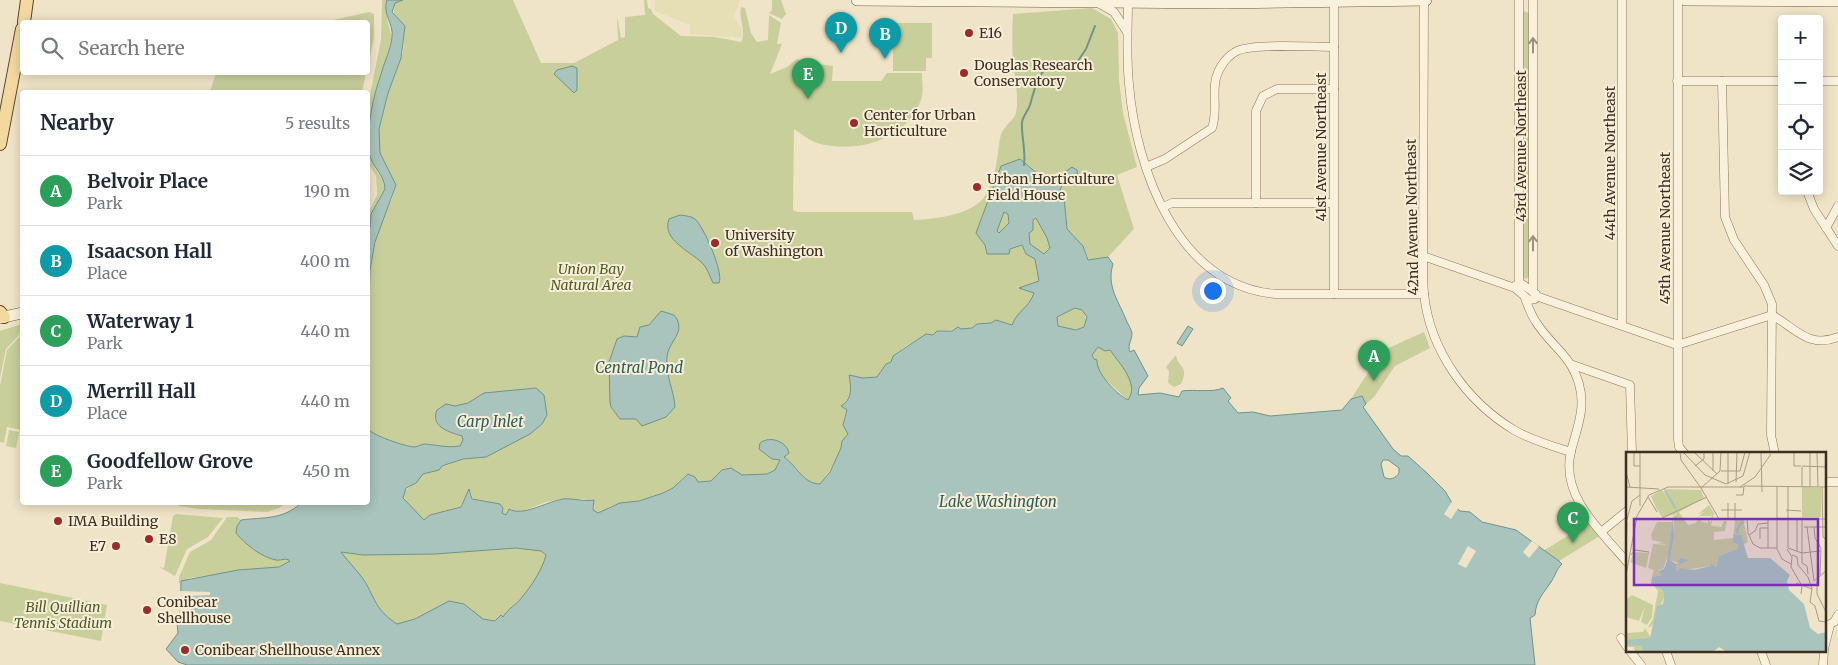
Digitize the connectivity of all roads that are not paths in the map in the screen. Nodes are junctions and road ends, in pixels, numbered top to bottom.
1 (858, 0) edge
2 (1325, 0) edge
3 (1334, 0) edge
4 (1425, 0) edge
5 (1519, 0) edge
6 (1534, 0) edge
7 (1622, 0) edge
8 (1678, 0) edge
9 (1686, 0) edge
10 (936, 1) edge
11 (1012, 1) edge
12 (1128, 1) edge
13 (1838, 1) edge
14 (28, 3) edge
15 (1097, 3) junction
16 (24, 20) edge
17 (1128, 37) junction
18 (20, 39) edge
19 (1334, 47) junction
20 (1677, 81) junction
21 (1722, 81) junction
22 (1778, 81) edge
23 (1823, 81) edge
24 (1838, 81) edge
25 (1334, 89) junction
26 (0, 144) edge
27 (1146, 167) junction
28 (1807, 195) edge
29 (1256, 202) junction
30 (1334, 203) junction
31 (1163, 206) junction
32 (1838, 206) edge
33 (1826, 228) junction
34 (1838, 246) edge
35 (1423, 256) junction
36 (1517, 286) junction
37 (1334, 294) junction
38 (1424, 294) junction
39 (1535, 294) junction
40 (1525, 298) junction
41 (20, 313) edge
42 (1772, 315) junction
43 (1, 316) edge
44 (1622, 325) junction
45 (1838, 337) edge
46 (1677, 345) junction
47 (1573, 365) junction
48 (1571, 452) junction
49 (1632, 452) edge
50 (1683, 452) edge
51 (1775, 452) edge
52 (1626, 512) edge
53 (1601, 532) junction
54 (1626, 561) edge
55 (1838, 616) edge
56 (1827, 626) edge
57 (1621, 638) dead end
58 (1626, 646) edge
59 (1631, 652) edge
60 (1666, 652) edge
61 (1761, 652) edge
62 (1824, 652) edge
63 (1641, 665) edge
64 (1671, 665) edge
65 (1766, 665) edge
66 (1823, 665) edge

1 - 10 street
2 - 3 street
2 - 12 street
3 - 4 street
3 - 19 street, 41st Avenue Northeast
4 - 35 street, 42nd Avenue Northeast
5 - 36 street, 43rd Avenue Northeast
39 -> 6 street, 43rd Avenue Northeast
7 - 44 street, 44th Avenue Northeast
8 - 20 street, 45th Avenue Northeast
9 - 13 street
10 - 11 street
11 - 15 street
12 - 15 street
12 - 17 street
14 - 16 main road
15 - 17 street
17 - 27 street
18 - 26 main road
19 - 25 street, 41st Avenue Northeast
19 - 27 street
20 - 21 street
20 - 46 street, 45th Avenue Northeast
21 - 22 street
21 - 42 street
23 - 24 street
25 - 29 street
25 - 30 street, 41st Avenue Northeast
27 - 31 street
28 - 33 street
29 - 30 street
29 - 31 street
30 - 37 street, 41st Avenue Northeast
31 - 37 street
32 - 33 street
33 - 34 street
35 - 36 street
35 - 38 street, 42nd Avenue Northeast
36 - 39 street
36 - 40 street
37 - 38 street
38 - 48 street, 42nd Avenue Northeast
39 - 40 street
39 - 44 street
40 - 47 street
41 - 43 street
42 - 45 street
42 - 46 street
42 - 51 street
44 - 46 street
46 - 50 street, 45th Avenue Northeast
47 - 48 street
47 - 49 street
48 - 53 street
52 - 53 street
53 - 54 street
55 - 56 street
57 - 58 street
59 - 63 street
60 - 64 street
61 - 65 street
62 - 66 street

